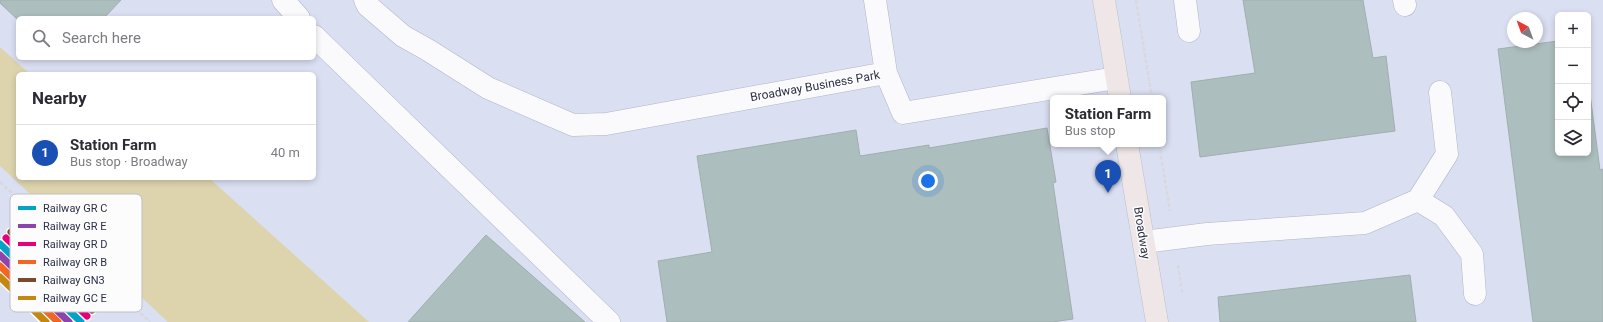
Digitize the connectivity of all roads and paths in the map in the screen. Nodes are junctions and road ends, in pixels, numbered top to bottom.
1 (283, 0) edge
2 (365, 0) edge
3 (875, 0) edge
4 (1104, 0) edge
5 (1136, 0) edge
6 (1185, 0) edge
7 (297, 16) edge
8 (1189, 31) dead end
9 (316, 38) edge
10 (886, 73) junction
11 (1118, 88) edge
12 (1440, 92) dead end
13 (1058, 95) edge
14 (1152, 95) edge
15 (1050, 96) edge
16 (1128, 147) edge
17 (0, 182) edge
18 (13, 194) edge
19 (1418, 200) junction
20 (1144, 242) junction
21 (1475, 294) dead end
22 (139, 312) edge
23 (150, 322) edge
24 (609, 322) edge
25 (1157, 322) edge

1 - 7 lane
2 - 10 lane, Broadway Business Park
3 - 10 lane
4 - 11 main road
5 - 14 path
6 - 8 lane
9 - 24 lane
10 - 15 lane, Broadway Business Park
11 - 13 lane, Broadway Business Park
12 - 19 lane
16 - 20 main road, Broadway
17 - 18 path
19 - 20 lane
19 - 21 lane
20 - 25 main road, Broadway
22 - 23 path

